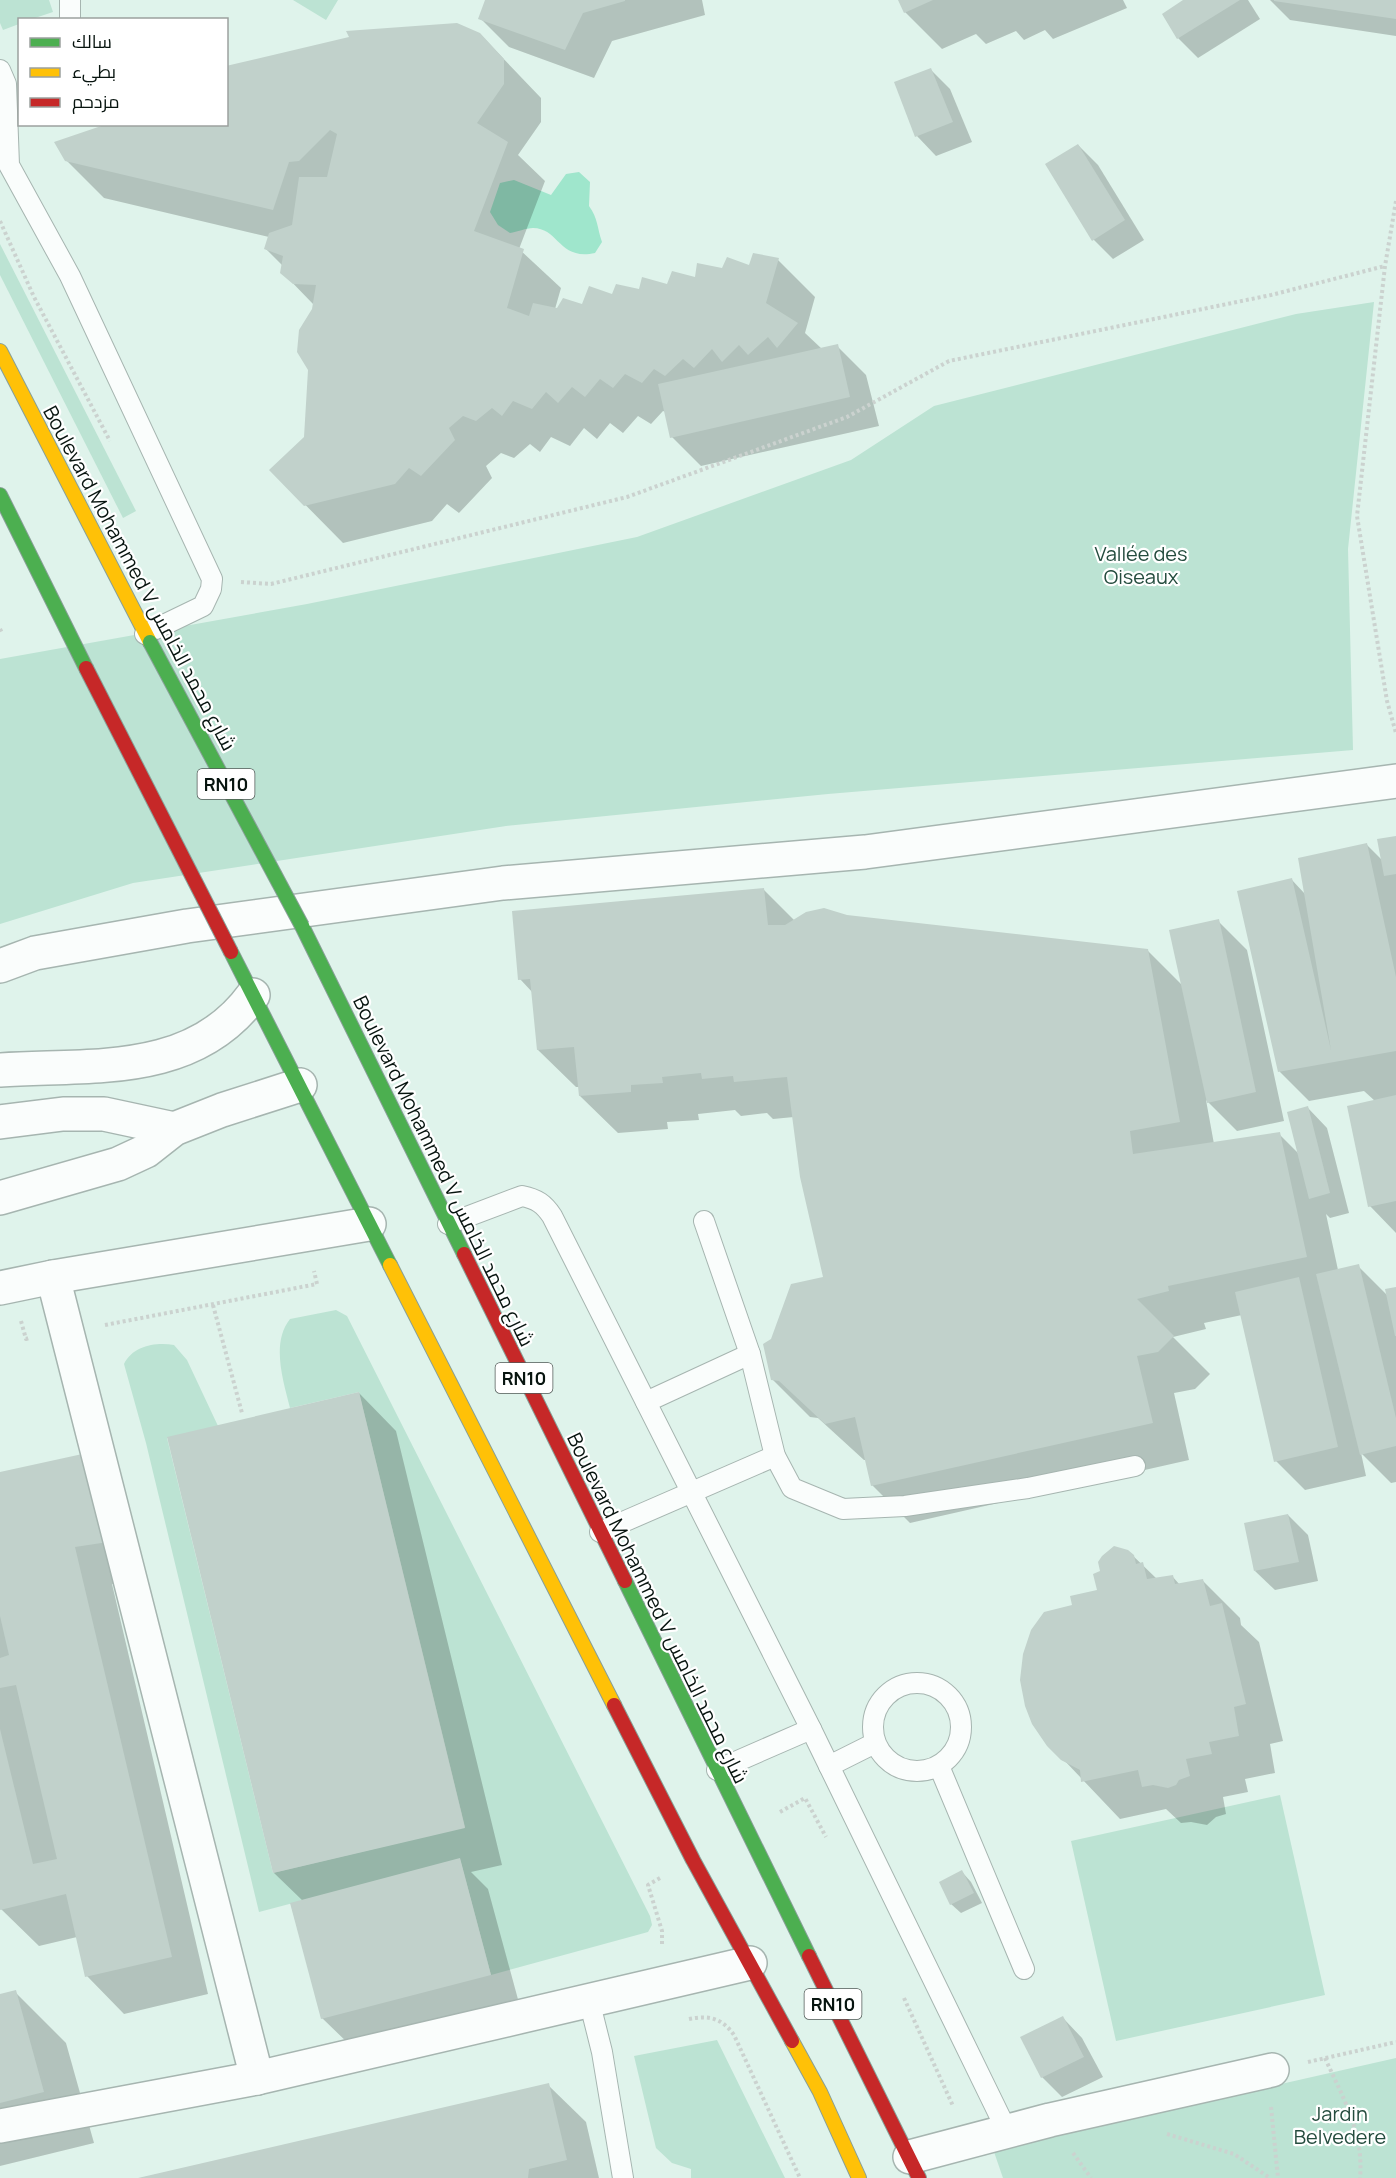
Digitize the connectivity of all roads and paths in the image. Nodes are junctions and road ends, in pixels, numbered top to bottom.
1 (70, 0) edge
2 (70, 18) edge
3 (0, 70) edge
4 (14, 125) edge
5 (4, 167) edge
6 (1396, 201) edge
7 (0, 221) edge
8 (1385, 266) junction
9 (0, 351) edge
10 (112, 445) dead end
11 (0, 495) edge
12 (212, 579) junction
13 (148, 638) junction
14 (1396, 733) edge
15 (1396, 781) edge
16 (0, 966) edge
17 (252, 995) junction
18 (0, 1070) edge
19 (300, 1085) junction
20 (0, 1122) edge
21 (174, 1129) junction
22 (0, 1198) edge
23 (704, 1221) dead end
24 (369, 1224) junction
25 (448, 1224) junction
26 (307, 1235) junction
27 (53, 1277) junction
28 (0, 1288) edge
29 (213, 1305) junction
30 (21, 1321) dead end
31 (68, 1332) junction
32 (750, 1354) junction
33 (646, 1402) junction
34 (242, 1413) dead end
35 (775, 1456) junction
36 (1135, 1466) dead end
37 (692, 1492) junction
38 (600, 1532) junction
39 (811, 1729) junction
40 (875, 1743) junction
41 (829, 1766) junction
42 (939, 1766) junction
43 (717, 1770) junction
44 (750, 1963) junction
45 (1024, 1969) dead end
46 (590, 2000) junction
47 (1396, 2042) edge
48 (1325, 2058) junction
49 (1272, 2070) junction
50 (258, 2078) junction
51 (0, 2126) edge
52 (1007, 2131) junction
53 (1162, 2133) dead end
54 (914, 2168) edge
55 (622, 2178) edge
56 (859, 2178) edge
57 (1270, 2178) edge
58 (1278, 2178) edge
59 (1360, 2178) edge

1 - 2 lane
3 - 4 lane
4 - 5 lane
5 - 12 lane
6 - 8 path
7 - 10 path
8 - 12 path
8 - 14 path
9 - 13 main road, Boulevard Mohammed V شارع محمد الخامس / RN10
11 - 17 main road, RN10, bridge
12 - 13 lane
13 - 25 main road, Boulevard Mohammed V شارع محمد الخامس / RN10, bridge
15 - 16 street
17 - 18 street
17 - 19 main road, RN10
19 - 21 street
19 - 24 main road, RN10
20 - 21 street
21 - 22 street
23 - 32 lane
24 - 26 street
24 - 44 main road, RN10
25 - 33 lane
25 - 38 main road, Boulevard Mohammed V شارع محمد الخامس / RN10
26 - 27 street
26 - 29 path
27 - 28 street
27 - 31 street
29 - 31 path
29 - 34 path
30 - 31 path
31 - 50 street
32 - 33 lane
32 - 35 lane
33 - 37 lane
35 - 36 lane
35 - 37 lane
37 - 38 lane
37 - 39 lane
38 - 43 main road, Boulevard Mohammed V شارع محمد الخامس / RN10
39 - 41 lane
39 - 43 lane
40 - 41 lane
40 - 42 lane
40 - 42 lane
41 - 52 lane
42 - 45 lane
43 - 54 main road, Boulevard Mohammed V شارع محمد الخامس / RN10
44 - 46 street
44 - 56 main road, RN10
46 - 50 street
46 - 55 lane
47 - 48 path
48 - 49 path
48 - 59 path
49 - 52 street
49 - 58 path
50 - 51 street
52 - 54 street
53 - 57 path

